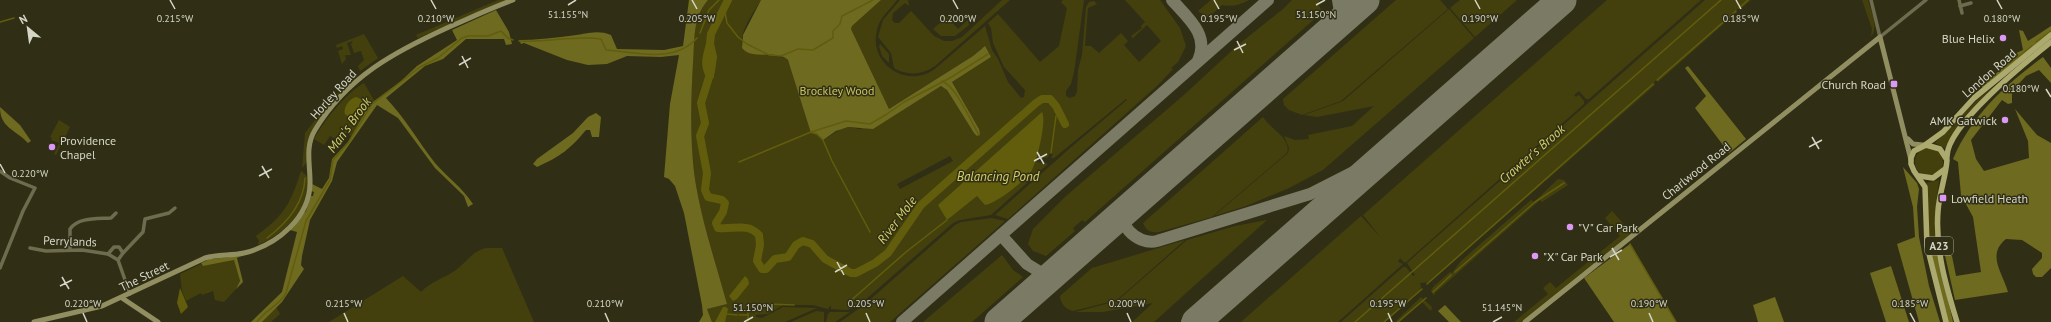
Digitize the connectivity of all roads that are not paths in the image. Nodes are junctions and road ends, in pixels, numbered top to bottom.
1 (512, 0) edge
2 (1871, 0) edge
3 (1926, 0) edge
4 (1959, 0) edge
5 (1971, 3) dead end
6 (1960, 6) junction
7 (1962, 13) dead end
8 (2051, 35) edge
9 (1880, 37) junction
10 (2051, 42) edge
11 (1906, 137) junction
12 (1924, 145) junction
13 (1947, 160) junction
14 (1911, 161) junction
15 (1945, 168) junction
16 (0, 171) edge
17 (1917, 175) junction
18 (175, 208) dead end
19 (116, 213) dead end
20 (30, 248) dead end
21 (70, 249) junction
22 (123, 253) junction
23 (108, 254) junction
24 (239, 254) joint
25 (118, 260) junction
26 (0, 268) edge
27 (130, 294) junction
28 (122, 298) junction
29 (34, 322) edge
30 (158, 322) edge
31 (1525, 322) edge
32 (1946, 322) edge
33 (1957, 322) edge

1 - 24 street, Horley Road
2 - 9 street
3 - 9 street
4 - 6 street
5 - 6 street
6 - 7 street
8 - 12 main road, London Road
9 - 11 street
9 - 31 street, Charlwood Road
10 - 13 main road, London Road
11 - 12 street
11 - 14 street
12 - 13 main road
12 - 14 main road
13 - 15 main road
14 - 17 main road
15 - 17 main road
15 - 33 main road, A23
16 - 26 street
17 - 32 main road, A23
18 - 22 street
19 - 21 street
20 - 21 street, Perrylands
21 - 23 street, Perrylands
22 - 23 street, Perrylands
22 - 25 street
23 - 25 street, Perrylands
24 - 27 street, The Street
25 - 27 street
27 - 28 street, The Street
28 - 29 street, The Street
28 - 30 street

